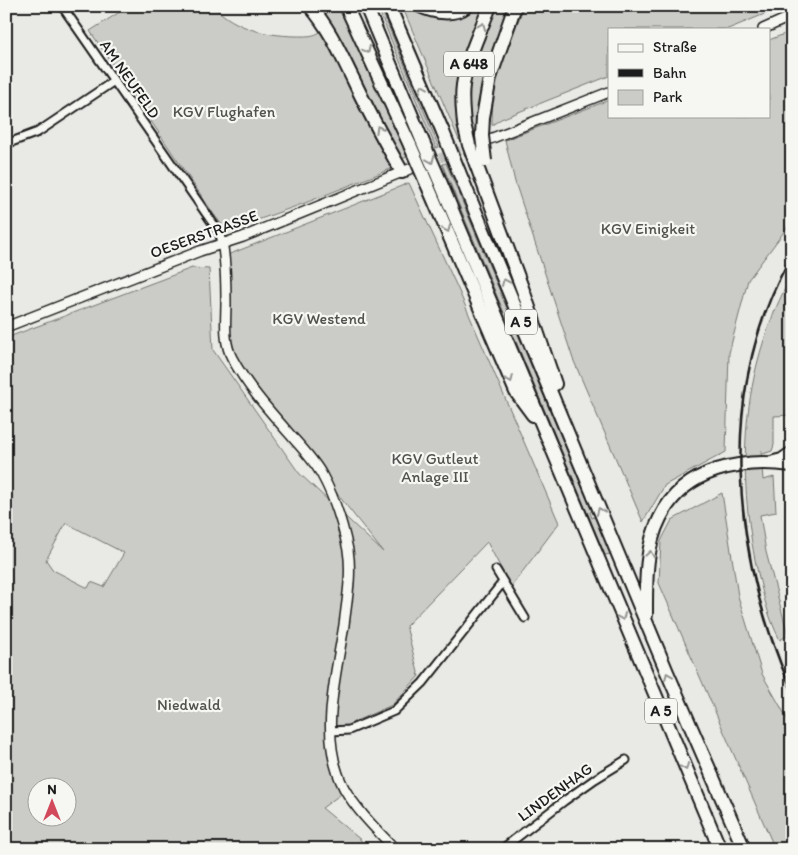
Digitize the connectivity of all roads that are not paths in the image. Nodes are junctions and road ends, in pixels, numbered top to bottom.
1 (310, 6) edge
2 (346, 6) edge
3 (366, 6) edge
4 (389, 6) edge
5 (420, 6) edge
6 (468, 6) edge
7 (490, 6) edge
8 (515, 6) edge
9 (63, 7) edge
10 (792, 16) edge
11 (765, 28) edge
12 (114, 81) junction
13 (608, 92) edge
14 (490, 138) tunnel mouth
15 (416, 142) junction
16 (6, 144) edge
17 (481, 163) junction
18 (407, 170) joint
19 (498, 223) joint
20 (222, 242) junction
21 (6, 327) edge
22 (792, 453) edge
23 (772, 463) junction
24 (792, 465) edge
25 (584, 472) junction
26 (496, 570) dead end
27 (503, 582) junction
28 (525, 618) dead end
29 (646, 620) junction
30 (331, 731) junction
31 (626, 760) dead end
32 (395, 849) edge
33 (502, 849) edge
34 (720, 849) edge
35 (744, 849) edge

18 -> 1 highway
2 -> 15 highway, A 5
3 - 15 highway, A 5
25 -> 4 highway, A 5, bridge
5 - 6 highway
17 -> 7 highway, A 648, bridge
8 - 17 highway, A 648, bridge
9 - 12 street, AM NEUFELD
10 - 11 street
12 - 16 street
12 - 20 street, AM NEUFELD
13 - 14 street
15 -> 34 highway, A 5, bridge
17 - 19 highway, A 648
18 - 20 street, OESERSTRASSE
19 - 25 highway, A 5
20 - 21 street, OESERSTRASSE
20 - 30 street
22 - 23 highway
23 - 24 highway
29 -> 23 highway
29 -> 25 highway, A 5
26 - 27 street
27 - 28 street
27 - 30 street
35 -> 29 highway, A 5
30 - 32 street
31 - 33 street, LINDENHAG

